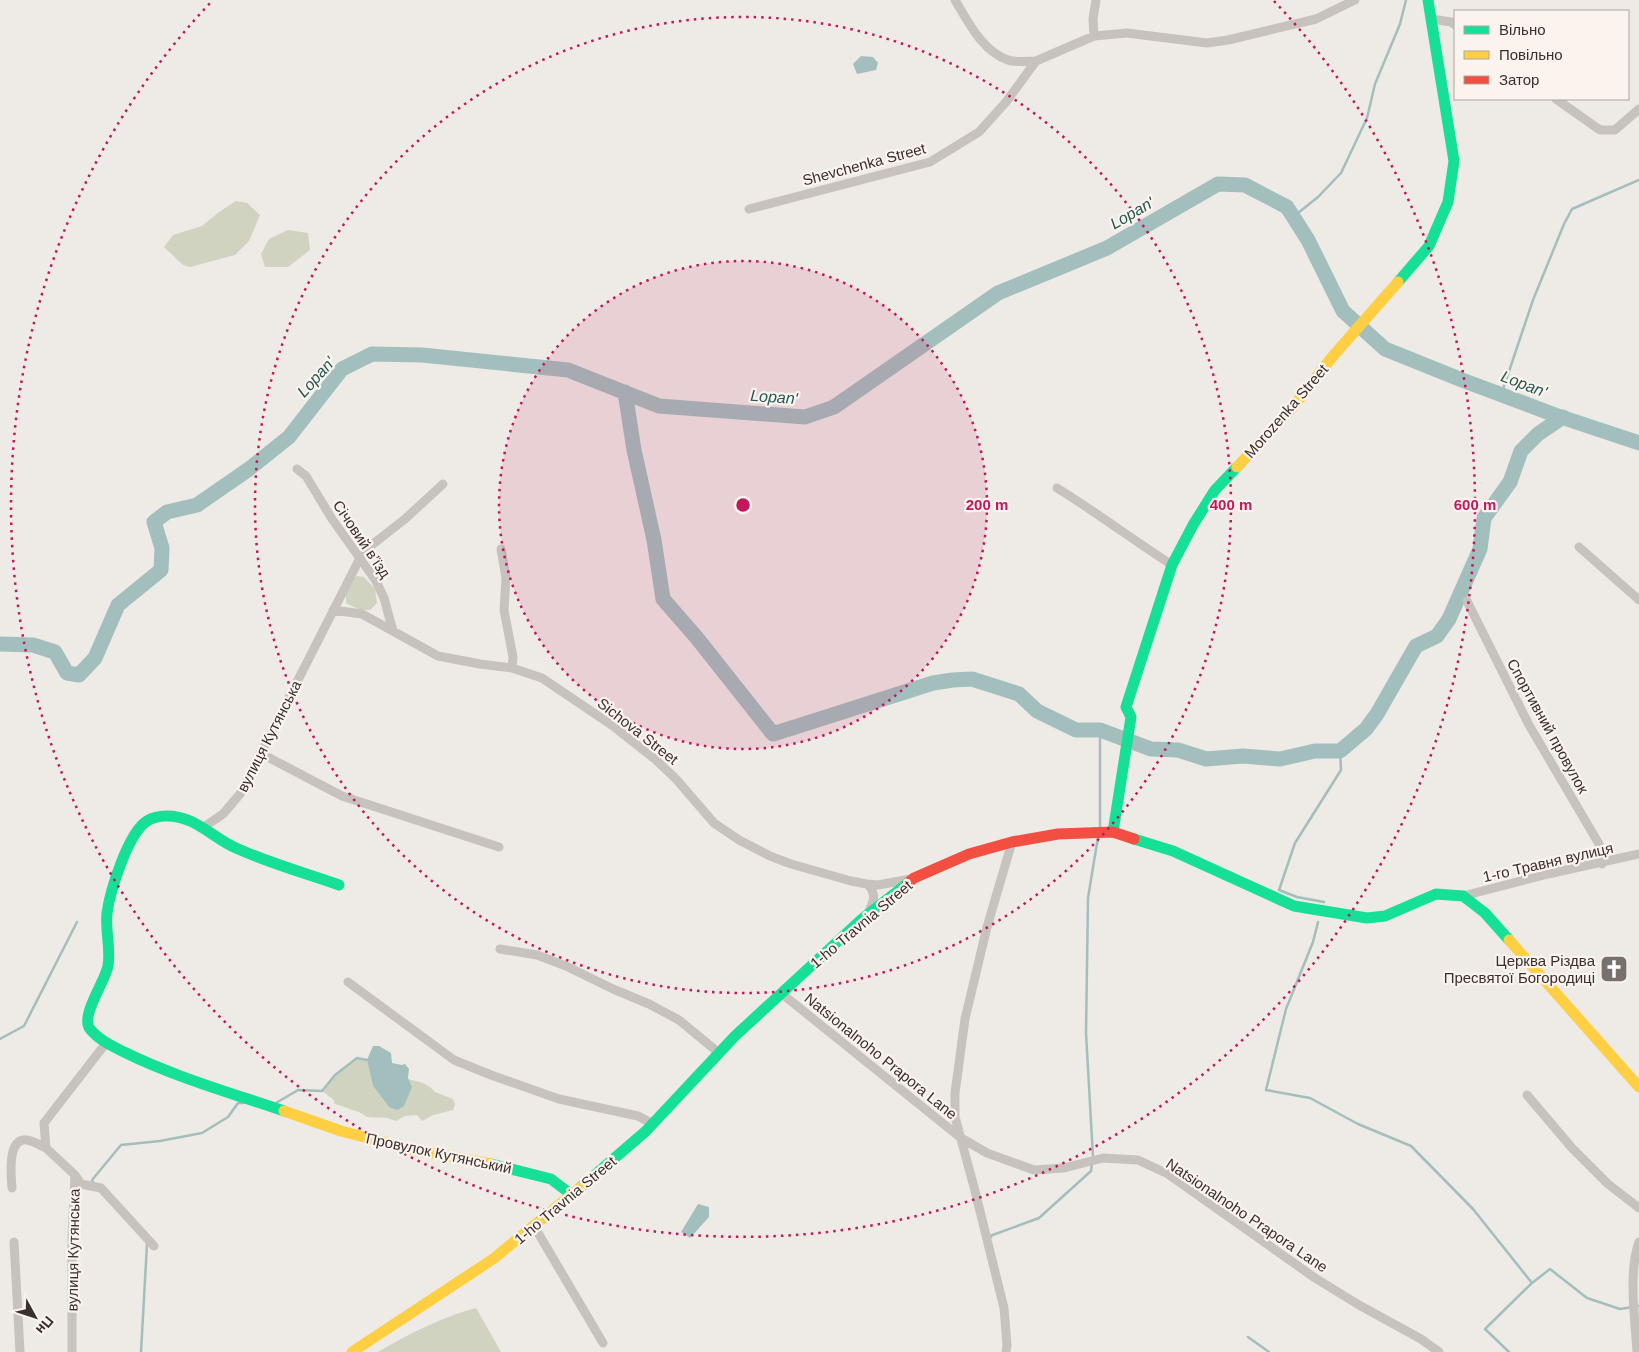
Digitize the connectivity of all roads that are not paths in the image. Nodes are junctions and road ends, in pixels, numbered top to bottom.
1 (955, 0) edge
2 (1096, 0) edge
3 (1355, 0) edge
4 (1428, 0) edge
5 (1432, 19) junction
6 (1454, 24) edge
7 (1094, 36) junction
8 (1036, 61) junction
9 (1557, 100) edge
10 (1639, 109) edge
11 (750, 210) dead end
12 (297, 469) dead end
13 (443, 484) dead end
14 (1057, 488) dead end
15 (1579, 547) dead end
16 (501, 549) dead end
17 (360, 558) junction
18 (1172, 565) junction
19 (1639, 600) edge
20 (1467, 601) dead end
21 (333, 610) junction
22 (393, 631) junction
23 (512, 668) junction
24 (260, 753) junction
25 (204, 827) junction
26 (1113, 832) junction
27 (1012, 842) junction
28 (499, 847) dead end
29 (1639, 854) edge
30 (1602, 864) junction
31 (914, 878) junction
32 (867, 884) junction
33 (339, 885) dead end
34 (1463, 896) junction
35 (867, 915) junction
36 (500, 948) dead end
37 (348, 982) dead end
38 (781, 993) junction
39 (106, 1043) junction
40 (719, 1053) junction
41 (1639, 1087) edge
42 (1527, 1094) dead end
43 (653, 1124) junction
44 (961, 1138) junction
45 (46, 1148) junction
46 (75, 1175) junction
47 (12, 1188) dead end
48 (572, 1195) junction
49 (1639, 1208) edge
50 (534, 1226) junction
51 (14, 1242) dead end
52 (1639, 1242) edge
53 (154, 1246) dead end
54 (602, 1343) dead end
55 (20, 1352) edge
56 (72, 1352) edge
57 (352, 1352) edge
58 (1006, 1352) edge
59 (1439, 1352) edge
60 (1638, 1352) edge

1 - 8 street
2 - 7 street
3 - 7 street
4 - 5 street, Morozenka Street
5 - 6 street
5 - 18 street, Morozenka Street
7 - 8 street
8 - 11 street, Shevchenka Street
9 - 10 street
12 - 17 street, Січовий в’їзд
13 - 17 street, вулиця Кутянська
14 - 18 street
15 - 19 street
16 - 23 street
17 - 21 street, вулиця Кутянська
17 - 22 street, Січовий в’їзд
18 - 26 street, Morozenka Street
20 - 30 street, Спортивний провулок
21 - 22 street, Sichova Street
21 - 24 street, вулиця Кутянська
22 - 23 street, Sichova Street
23 - 32 street, Sichova Street
24 - 25 street, вулиця Кутянська
24 - 28 street
25 - 33 street
25 - 39 street
26 - 27 street, 1-ho Travnia Street
26 - 34 street, 1-ho Travnia Street
27 - 31 street, 1-ho Travnia Street
27 - 44 street
29 - 30 street, 1-го Травня вулиця
30 - 34 street, 1-го Травня вулиця
31 - 32 street, Sichova Street
31 - 35 street, 1-ho Travnia Street
32 - 35 street
34 - 41 street
35 - 38 street, 1-ho Travnia Street
36 - 40 street
37 - 43 street
38 - 40 street, 1-ho Travnia Street
38 - 44 street, Natsionalnoho Prapora Lane
39 - 45 street
39 - 48 street, Провулок Кутянський
40 - 43 street, 1-ho Travnia Street
42 - 49 street
43 - 48 street, 1-ho Travnia Street
44 - 58 street
44 - 59 street, Natsionalnoho Prapora Lane
45 - 46 street, вулиця Кутянська
45 - 47 street
46 - 53 street
46 - 56 street, вулиця Кутянська
48 - 50 street, 1-ho Travnia Street
50 - 54 street
50 - 57 street, 1-ho Travnia Street
51 - 55 street
52 - 60 street

